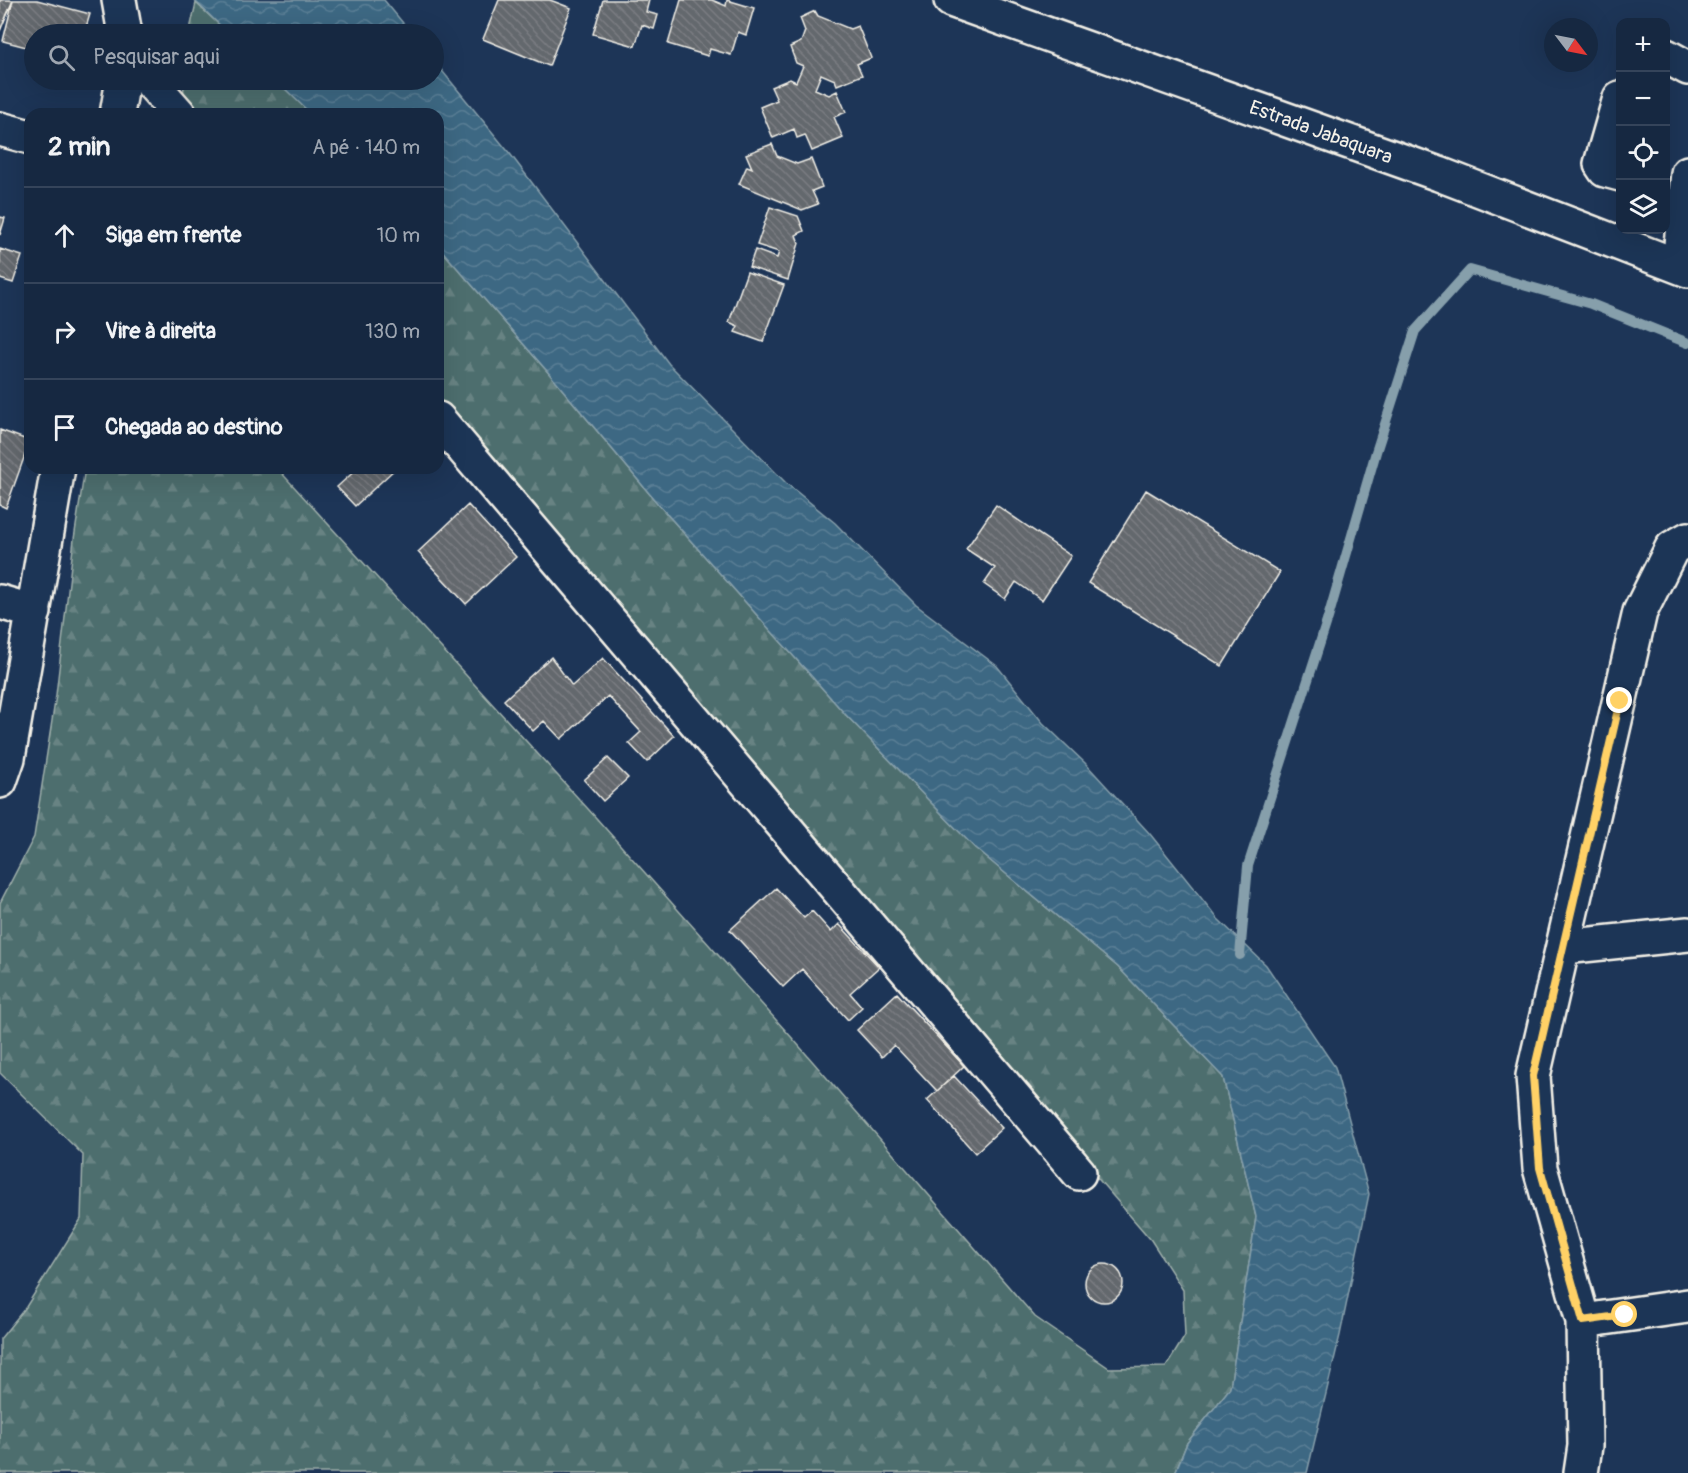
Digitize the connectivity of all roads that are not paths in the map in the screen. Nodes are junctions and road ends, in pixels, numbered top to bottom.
1 (119, 0) edge
2 (951, 0) edge
3 (123, 24) edge
4 (1670, 59) edge
5 (1688, 68) edge
6 (121, 90) edge
7 (158, 90) edge
8 (118, 108) edge
9 (174, 108) edge
10 (1616, 112) edge
11 (0, 129) edge
12 (24, 135) edge
13 (1616, 173) edge
14 (1680, 183) edge
15 (1684, 268) edge
16 (444, 426) edge
17 (57, 474) edge
18 (1688, 539) edge
19 (0, 602) edge
20 (34, 612) junction
21 (0, 781) edge
22 (1688, 934) edge
23 (1564, 947) junction
24 (1079, 1173) dead end
25 (1688, 1306) edge
26 (1583, 1321) junction
27 (1581, 1473) edge

1 - 3 street
2 - 15 street, Estrada Jabaquara
4 - 5 street
6 - 8 street
7 - 9 street
10 - 13 street
11 - 12 street
14 - 15 street
16 - 24 street
17 - 20 street
18 - 23 street
19 - 20 street
20 - 21 street
22 - 23 street
23 - 26 street
25 - 26 street
26 - 27 street

